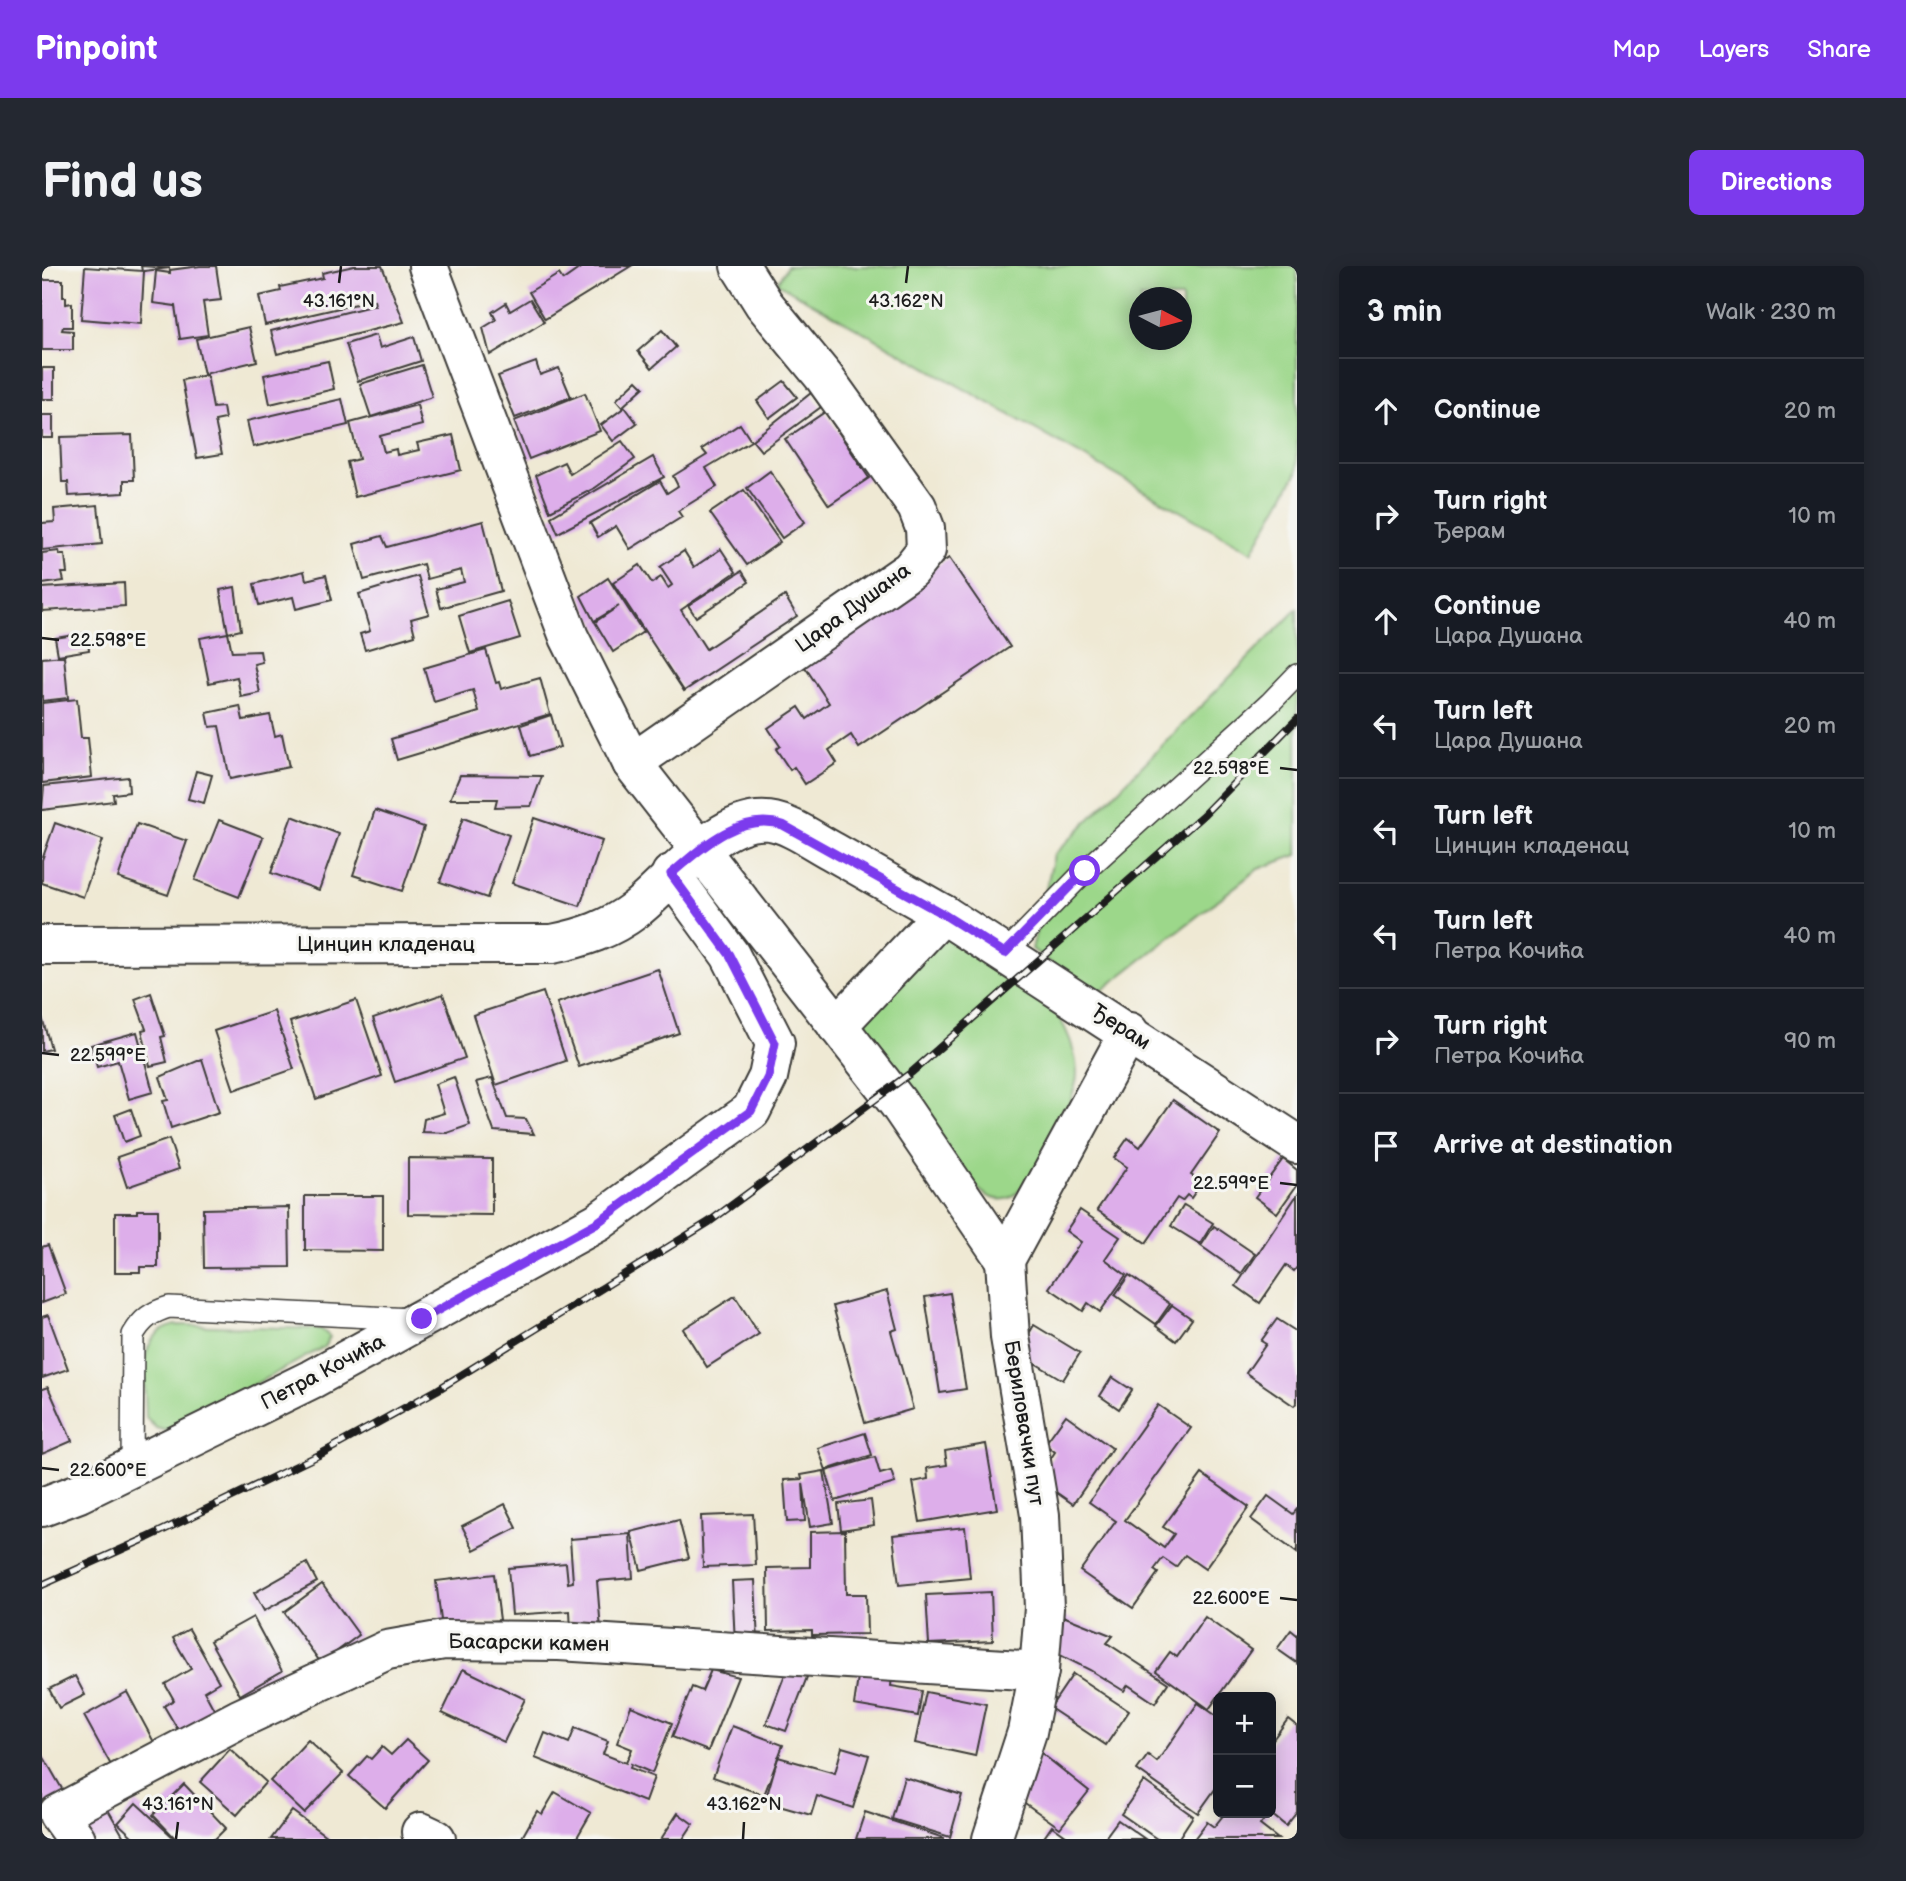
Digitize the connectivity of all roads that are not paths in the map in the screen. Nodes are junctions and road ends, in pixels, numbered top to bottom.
1 (428, 266) edge
2 (740, 266) edge
3 (1297, 675) edge
4 (632, 763) junction
5 (685, 862) junction
6 (943, 914) junction
7 (42, 945) edge
8 (1005, 953) junction
9 (837, 1026) junction
10 (1129, 1032) junction
11 (1297, 1144) edge
12 (1005, 1260) junction
13 (422, 1319) junction
14 (132, 1467) junction
15 (42, 1507) edge
16 (1039, 1671) junction
17 (67, 1826) edge
18 (992, 1839) edge

1 - 4 street
2 - 4 street, Цара Душана
3 - 8 lane
4 - 5 street
5 - 6 street
5 - 7 street, Цинцин кладенац
5 - 9 street
5 - 13 street, Петра Кочића
6 - 8 street, Ђерам
6 - 9 street
8 - 10 street, Ђерам
9 - 12 street
10 - 11 street, Ђерам
10 - 12 street
12 - 16 street, Бериловачки пут
13 - 14 street, Петра Кочића
13 - 14 lane
14 - 15 street, Петра Кочића
16 - 17 street, Басарски камен
16 - 18 street, Бериловачки пут

